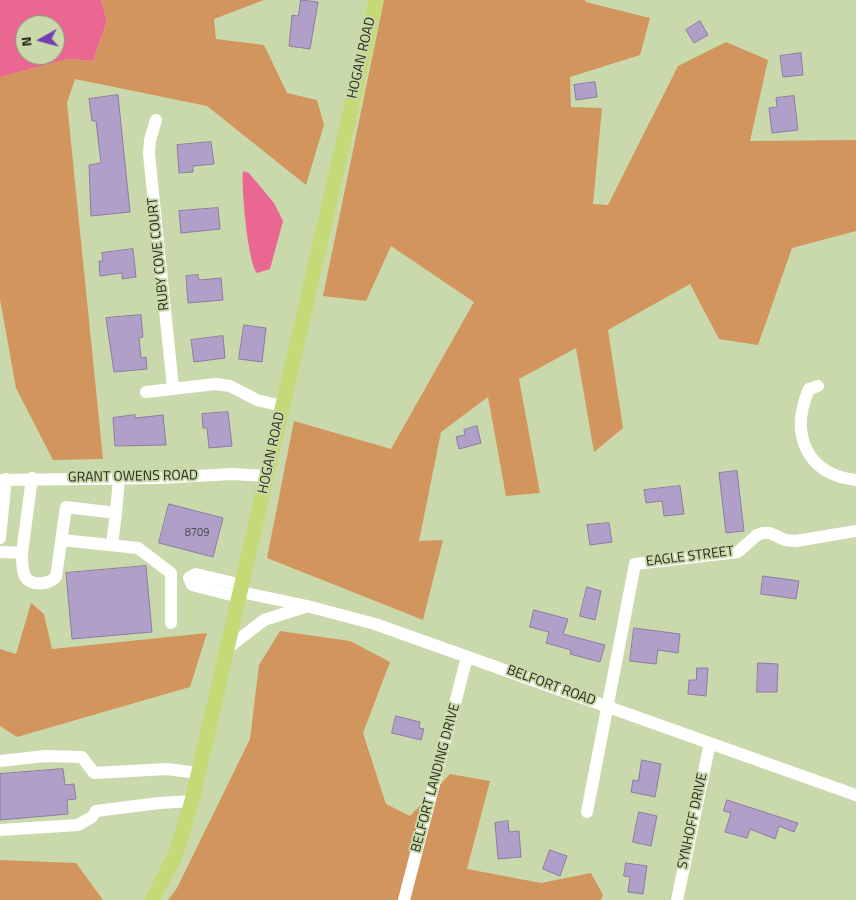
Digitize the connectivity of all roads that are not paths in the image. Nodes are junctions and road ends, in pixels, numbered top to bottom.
1 (376, 0) edge
2 (156, 120) dead end
3 (818, 386) dead end
4 (173, 388) junction
5 (146, 392) dead end
6 (282, 406) junction
7 (267, 476) junction
8 (32, 478) junction
9 (119, 478) junction
10 (3, 479) edge
11 (856, 480) edge
12 (116, 513) junction
13 (856, 531) edge
14 (0, 538) edge
15 (62, 540) junction
16 (112, 545) junction
17 (0, 552) edge
18 (22, 553) junction
19 (171, 573) junction
20 (241, 591) junction
21 (307, 606) junction
22 (171, 622) dead end
23 (229, 647) junction
24 (468, 657) junction
25 (606, 706) junction
26 (710, 743) junction
27 (0, 761) edge
28 (198, 773) junction
29 (856, 795) edge
30 (192, 802) junction
31 (587, 812) dead end
32 (0, 830) edge
33 (152, 900) edge
34 (404, 900) edge
35 (676, 900) edge

1 - 6 main road, HOGAN ROAD
2 - 4 street, RUBY COVE COURT
3 - 11 street
4 - 5 street
4 - 6 street
6 - 7 main road, HOGAN ROAD
7 - 9 street, GRANT OWENS ROAD
7 - 20 main road, HOGAN ROAD
8 - 9 street, GRANT OWENS ROAD
8 - 10 street, GRANT OWENS ROAD
8 - 18 street
9 - 12 street
10 - 14 street
12 - 15 street
12 - 16 street
13 - 25 street, EAGLE STREET
15 - 16 street
15 - 18 street
16 - 19 street
17 - 18 street
19 - 20 street, BELFORT ROAD
19 - 22 street
20 - 21 street, BELFORT ROAD
20 - 23 main road, HOGAN ROAD
21 - 23 street
21 - 24 street, BELFORT ROAD
23 - 28 main road, HOGAN ROAD
24 - 25 street, BELFORT ROAD
24 - 34 street, BELFORT LANDING DRIVE
25 - 26 street, BELFORT ROAD
25 - 31 street
26 - 29 street, BELFORT ROAD
26 - 35 street, SYNHOFF DRIVE
27 - 28 street
28 - 30 main road, HOGAN ROAD
30 - 32 street
30 - 33 main road, HOGAN ROAD

